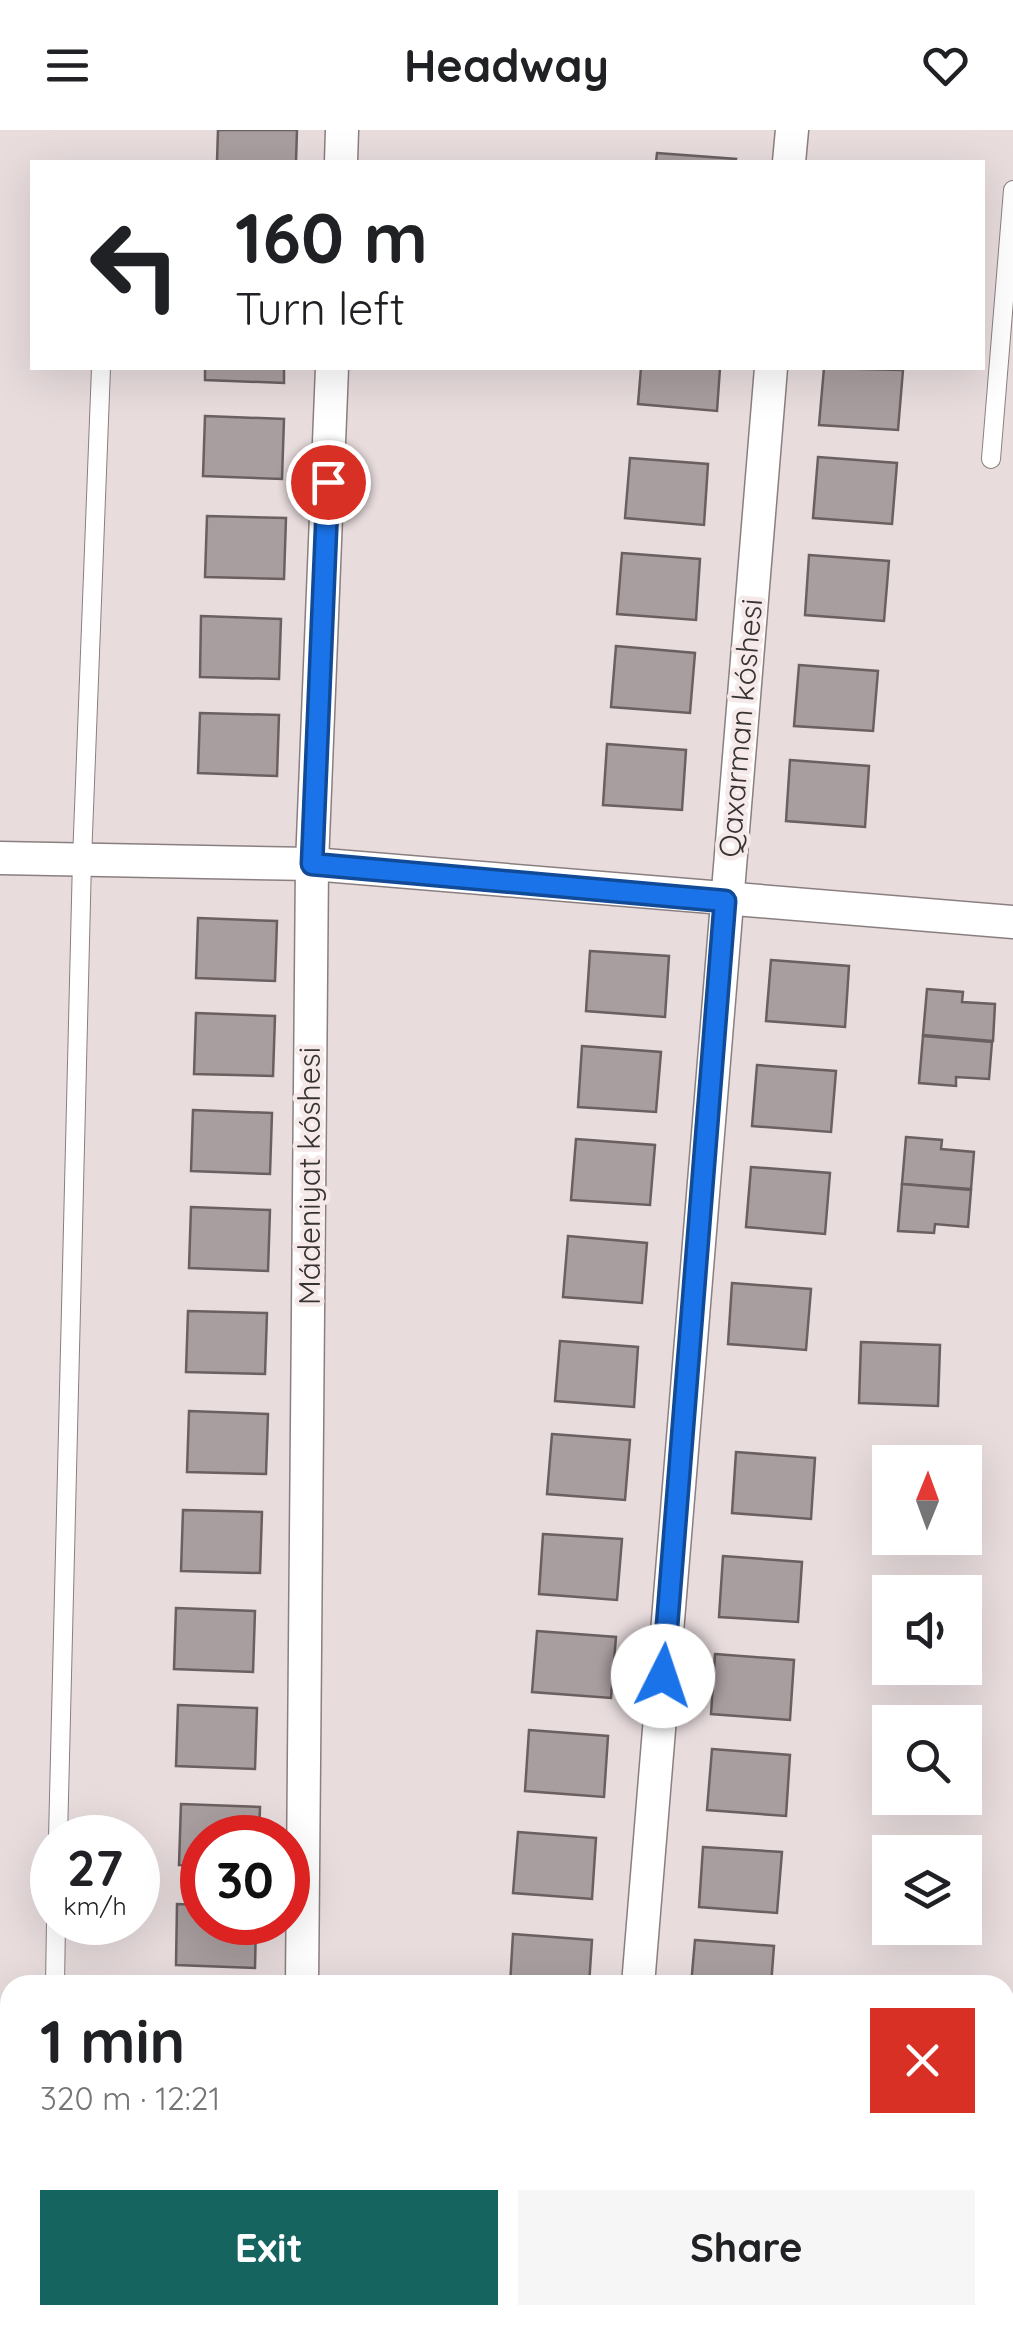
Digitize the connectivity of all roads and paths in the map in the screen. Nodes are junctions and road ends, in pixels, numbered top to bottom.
1 (342, 130) edge
2 (792, 130) edge
3 (341, 160) edge
4 (789, 160) edge
5 (1013, 190) edge
6 (100, 370) edge
7 (332, 370) edge
8 (771, 370) edge
9 (991, 459) dead end
10 (0, 858) edge
11 (82, 860) junction
12 (312, 864) junction
13 (725, 901) junction
14 (1013, 922) edge
15 (59, 1815) edge
16 (56, 1945) edge
17 (55, 1975) edge
18 (302, 1975) edge
19 (639, 1975) edge

1 - 3 street
2 - 4 street
5 - 9 lane
6 - 11 lane
7 - 12 street, Mádeniyat kóshesi
8 - 13 street, Qaxarman kóshesi
10 - 11 street
11 - 12 street
11 - 15 lane
12 - 13 street
12 - 18 street, Mádeniyat kóshesi
13 - 14 street
13 - 19 street, Qaxarman kóshesi
16 - 17 lane

